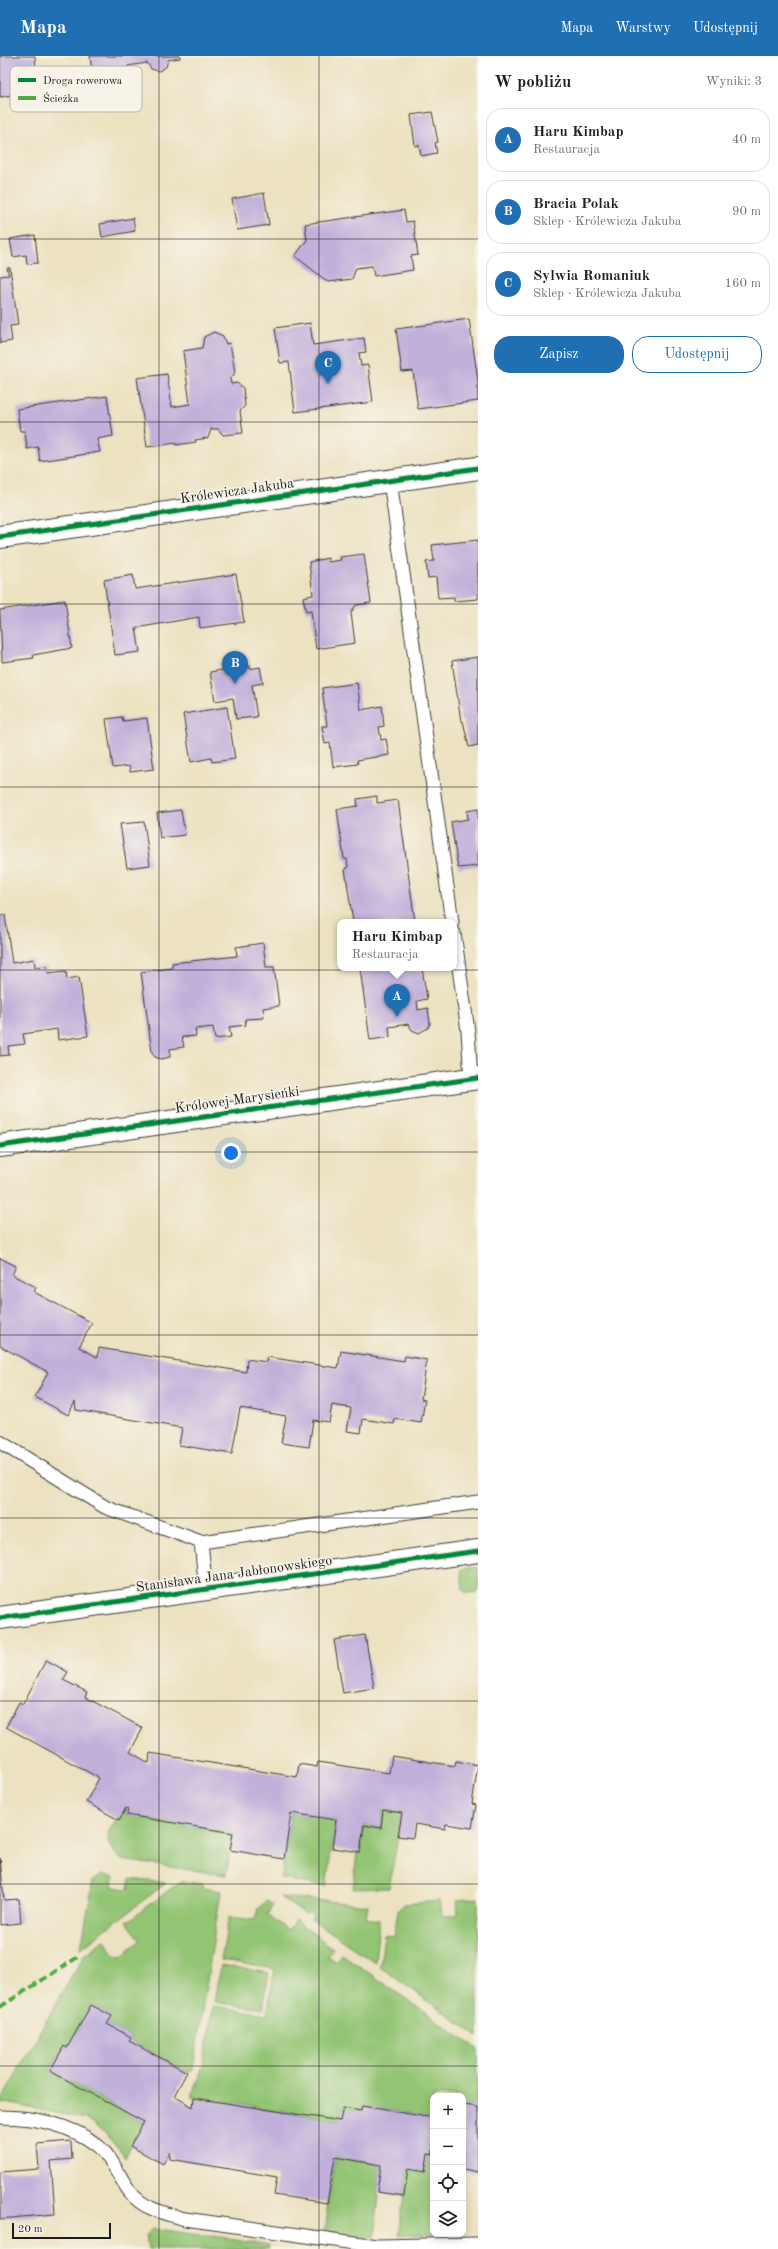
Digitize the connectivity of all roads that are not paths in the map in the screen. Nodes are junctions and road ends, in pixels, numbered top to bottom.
1 (478, 468) edge
2 (390, 481) junction
3 (0, 537) edge
4 (452, 919) edge
5 (457, 954) edge
6 (475, 1079) edge
7 (0, 1146) edge
8 (0, 1442) edge
9 (478, 1502) edge
10 (201, 1542) junction
11 (475, 1551) edge
12 (206, 1590) junction
13 (0, 1618) edge
14 (0, 2117) edge
15 (478, 2244) edge

1 - 2 street, Królewicza Jakuba
2 - 3 street, Królewicza Jakuba
2 - 4 lane
5 - 6 lane
6 - 7 street, Królowej Marysieńki
8 - 10 lane
9 - 10 lane
10 - 12 lane
11 - 12 street, Stanisława Jana Jabłonowskiego
12 - 13 street, Stanisława Jana Jabłonowskiego
14 - 15 lane

